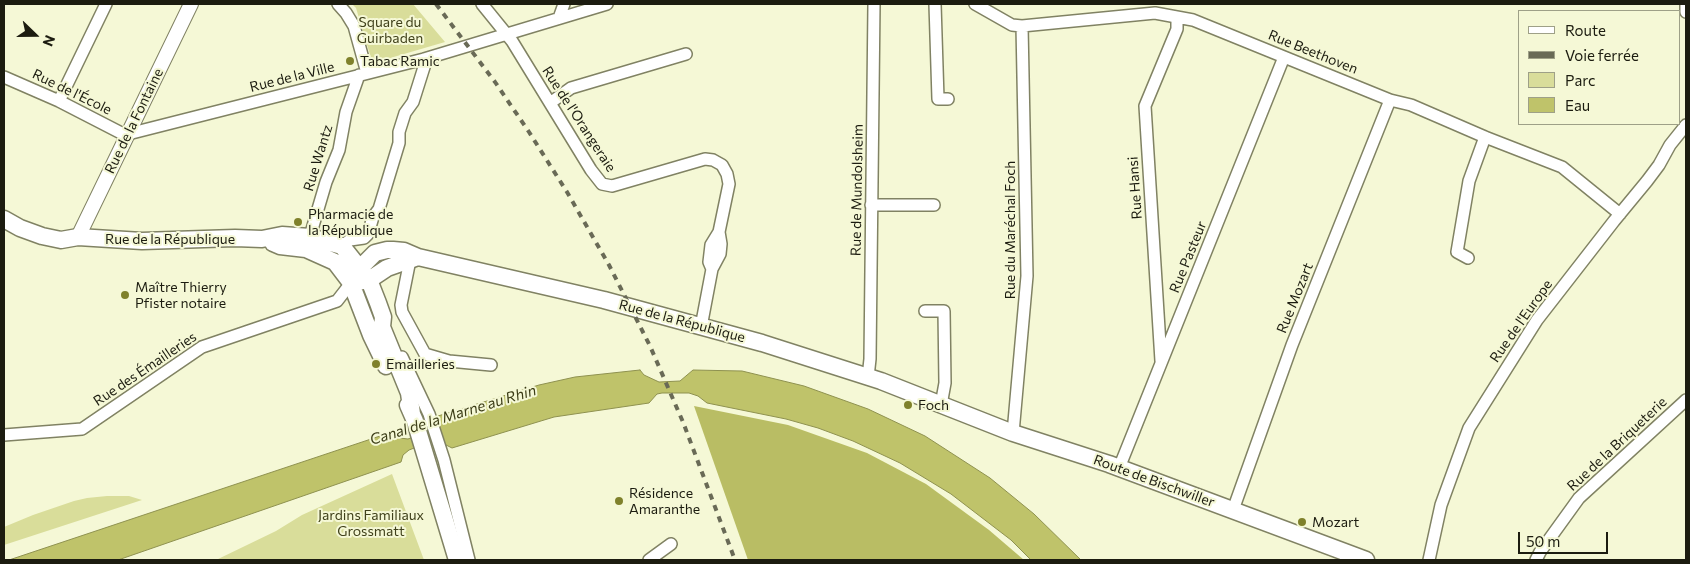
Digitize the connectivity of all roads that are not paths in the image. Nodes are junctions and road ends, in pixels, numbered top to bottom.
1 (104, 4) edge
2 (190, 4) edge
3 (338, 4) edge
4 (482, 4) edge
5 (564, 4) edge
6 (607, 4) edge
7 (874, 4) edge
8 (935, 4) edge
9 (975, 4) edge
10 (1686, 4) edge
11 (1686, 12) edge
12 (1178, 17) junction
13 (559, 18) junction
14 (1022, 26) junction
15 (506, 34) junction
16 (686, 54) dead end
17 (1284, 57) junction
18 (424, 59) junction
19 (363, 74) junction
20 (4, 77) edge
21 (948, 99) dead end
22 (1390, 100) junction
23 (59, 101) junction
24 (550, 103) junction
25 (1686, 125) edge
26 (128, 135) junction
27 (1485, 137) junction
28 (871, 205) junction
29 (934, 205) dead end
30 (1620, 214) junction
31 (5, 220) edge
32 (78, 237) junction
33 (308, 243) junction
34 (342, 246) junction
35 (414, 258) junction
36 (1468, 258) dead end
37 (364, 274) junction
38 (351, 283) junction
39 (925, 311) dead end
40 (701, 327) junction
41 (491, 364) dead end
42 (1161, 364) junction
43 (868, 377) junction
44 (1686, 400) edge
45 (941, 405) junction
46 (419, 416) junction
47 (1013, 433) junction
48 (4, 434) edge
49 (436, 463) junction
50 (1119, 468) junction
51 (1233, 510) junction
52 (671, 544) dead end
53 (457, 560) edge
54 (468, 560) edge
55 (649, 560) edge
56 (1366, 560) edge
57 (1429, 560) edge
58 (1536, 560) edge

1 - 23 street
2 - 26 street, Rue de la Fontaine
3 - 19 street
4 - 15 street
5 - 13 street
6 - 13 street, Rue de la Ville
7 - 28 street, Rue de Mundolsheim
8 - 21 street
9 - 14 street, Rue Beethoven
10 - 11 street
12 - 14 street, Rue Beethoven
12 - 17 street, Rue Beethoven
12 - 42 street, Rue Hansi
13 - 15 street, Rue de la Ville
14 - 47 street, Rue du Maréchal Foch
15 - 18 street, Rue de la Ville
15 - 24 street, Rue de l'Orangeraie
16 - 24 street
17 - 22 street, Rue Beethoven
17 - 42 street, Rue Pasteur
18 - 19 street, Rue de la Ville
18 - 34 street
19 - 26 street, Rue de la Ville
19 - 33 street, Rue Wantz
20 - 23 street, Rue de l'École
22 - 27 street, Rue Beethoven
22 - 51 street, Rue Mozart
23 - 26 street, Rue de l'École
24 - 40 street, Rue de l'Orangeraie
25 - 30 street, Rue de l'Europe
26 - 32 street, Rue de la Fontaine
27 - 30 street, Rue Beethoven
27 - 36 street
28 - 29 street
28 - 43 street, Rue de Mundolsheim
30 - 57 street, Rue de l'Europe
31 - 32 main road, Rue de la République
32 - 33 main road, Rue de la République
33 - 34 main road, Rue de la République
33 - 38 main road, Rue de la République
34 - 37 main road
35 - 37 main road
35 - 40 main road, Rue de la République
35 - 41 street
37 - 38 main road
37 - 46 main road
38 - 46 main road, Rue de la République
38 - 48 street, Rue des Émailleries
39 - 45 street
40 - 43 main road, Rue de la République
42 - 50 street, Rue Pasteur
43 - 45 main road, Rue de la République
44 - 58 street, Rue de la Briqueterie
45 - 47 main road, Route de Bischwiller
46 - 49 main road
47 - 50 main road, Route de Bischwiller
49 - 53 main road
49 - 54 street
50 - 51 main road, Route de Bischwiller
51 - 56 main road, Route de Bischwiller
52 - 55 street

